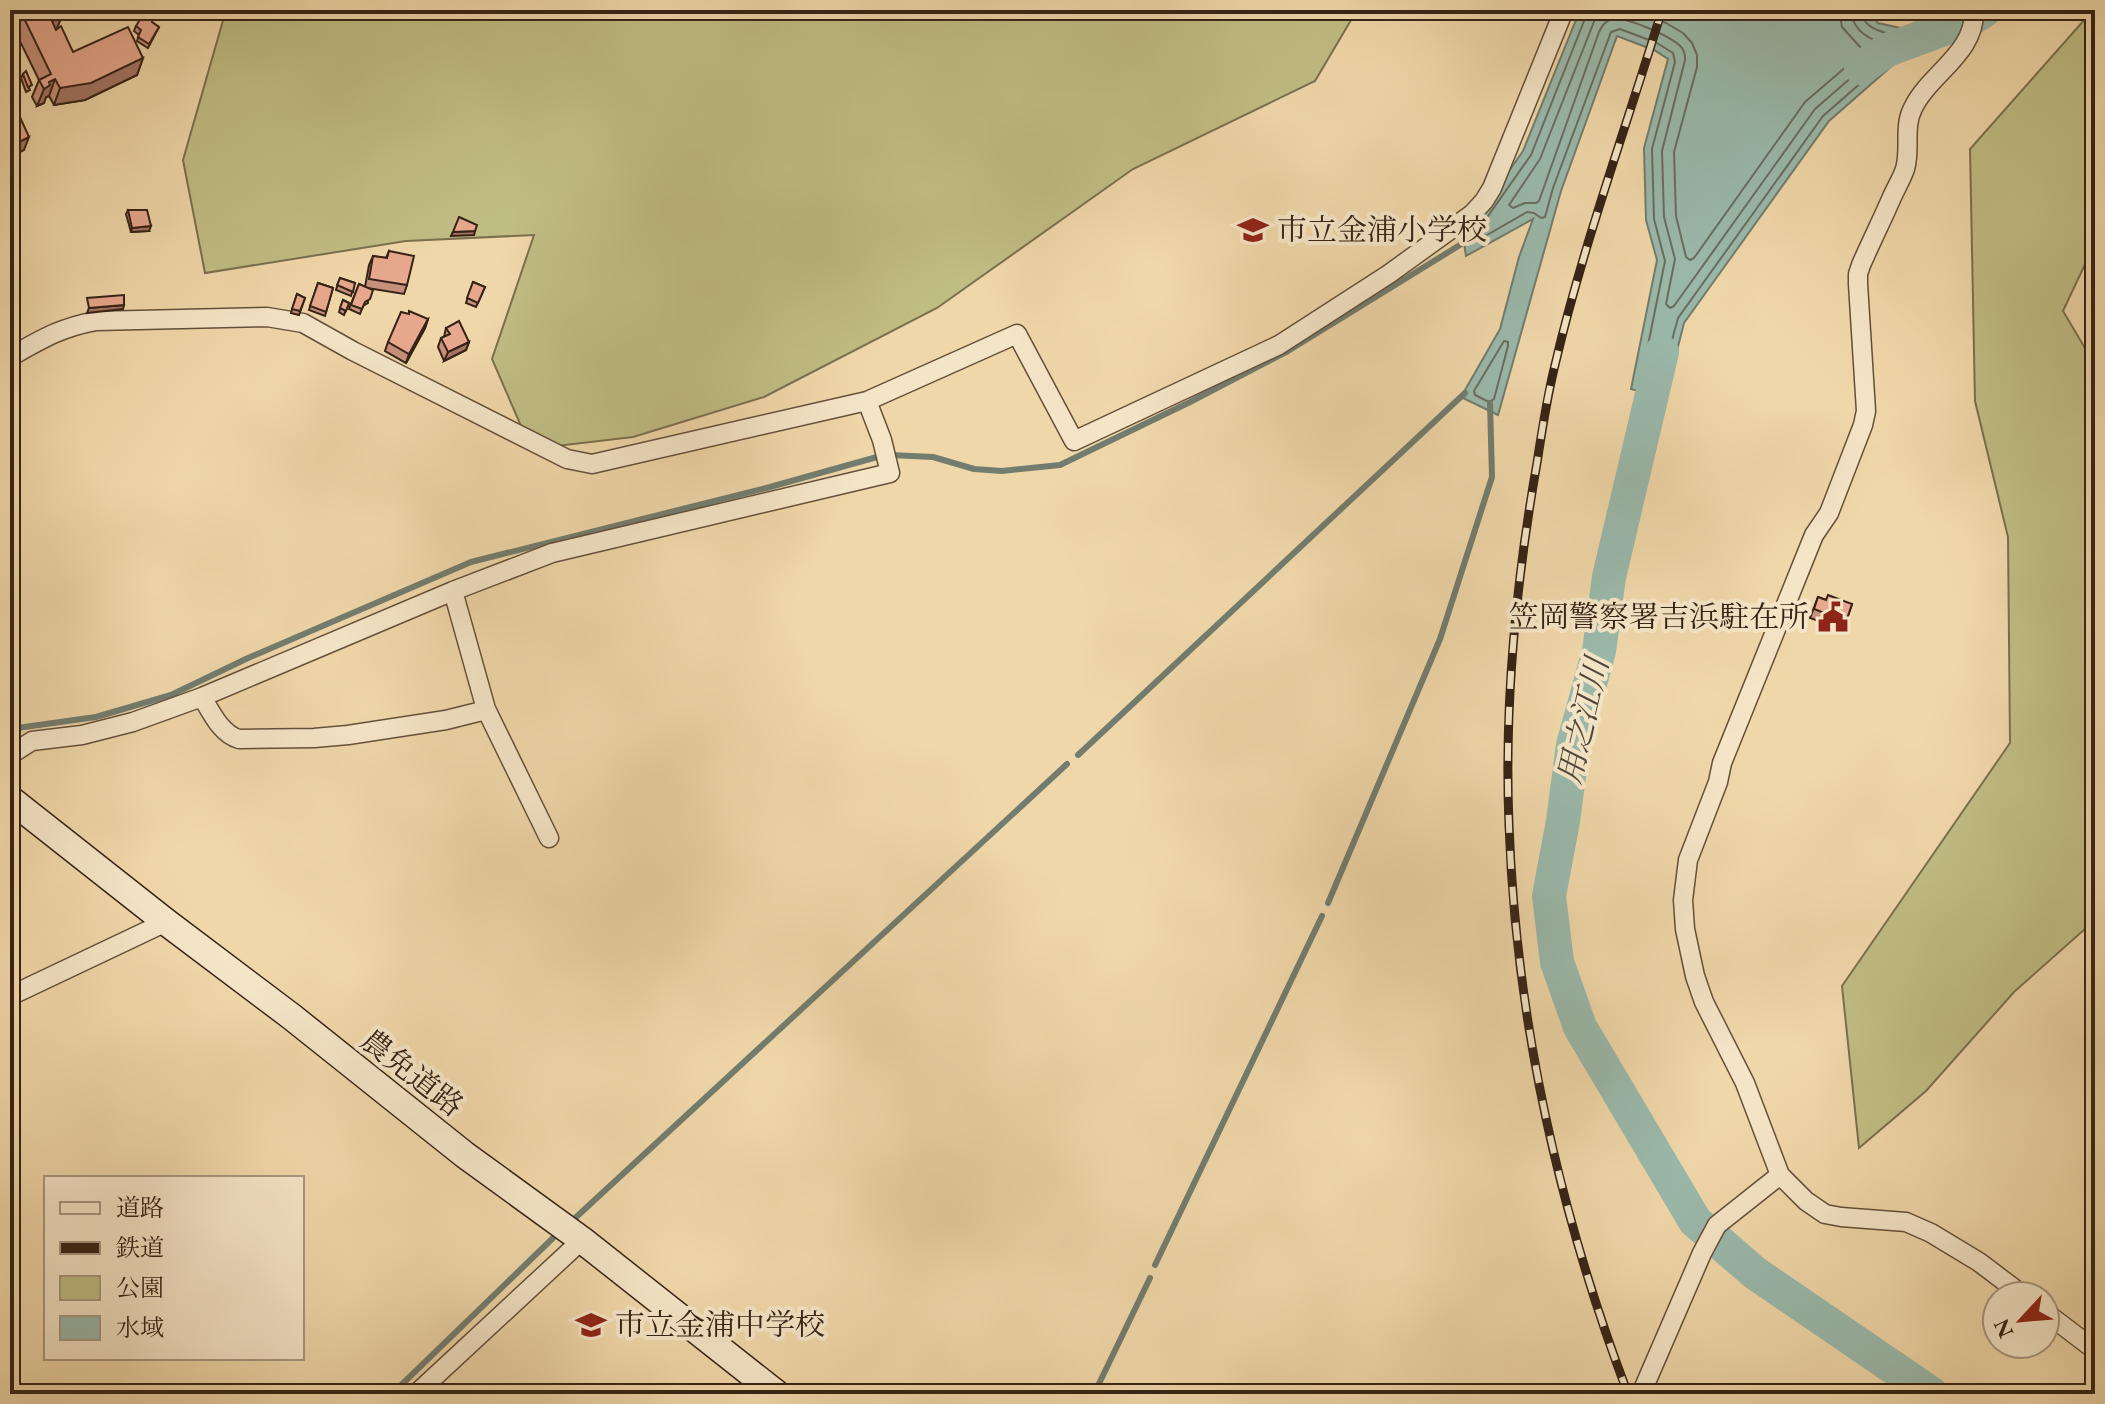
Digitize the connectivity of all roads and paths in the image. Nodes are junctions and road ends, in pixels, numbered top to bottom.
1 (1564, 10) edge
2 (1974, 10) edge
3 (10, 357) edge
4 (868, 403) junction
5 (453, 591) junction
6 (202, 697) junction
7 (486, 709) junction
8 (10, 755) edge
9 (10, 799) edge
10 (549, 838) dead end
11 (166, 922) junction
12 (10, 996) edge
13 (1780, 1175) junction
14 (582, 1240) junction
15 (2003, 1280) edge
16 (2061, 1324) edge
17 (2095, 1350) edge
18 (416, 1394) edge
19 (777, 1394) edge
20 (1641, 1394) edge

1 - 4 street
2 - 13 street
3 - 4 street
4 - 5 street
5 - 6 street
5 - 7 street
6 - 7 street
6 - 8 street
7 - 10 street
9 - 11 street, 農免道路
11 - 12 street
11 - 14 street, 農免道路
13 - 15 street
13 - 20 street
14 - 18 street
14 - 19 street, 農免道路
16 - 17 street

